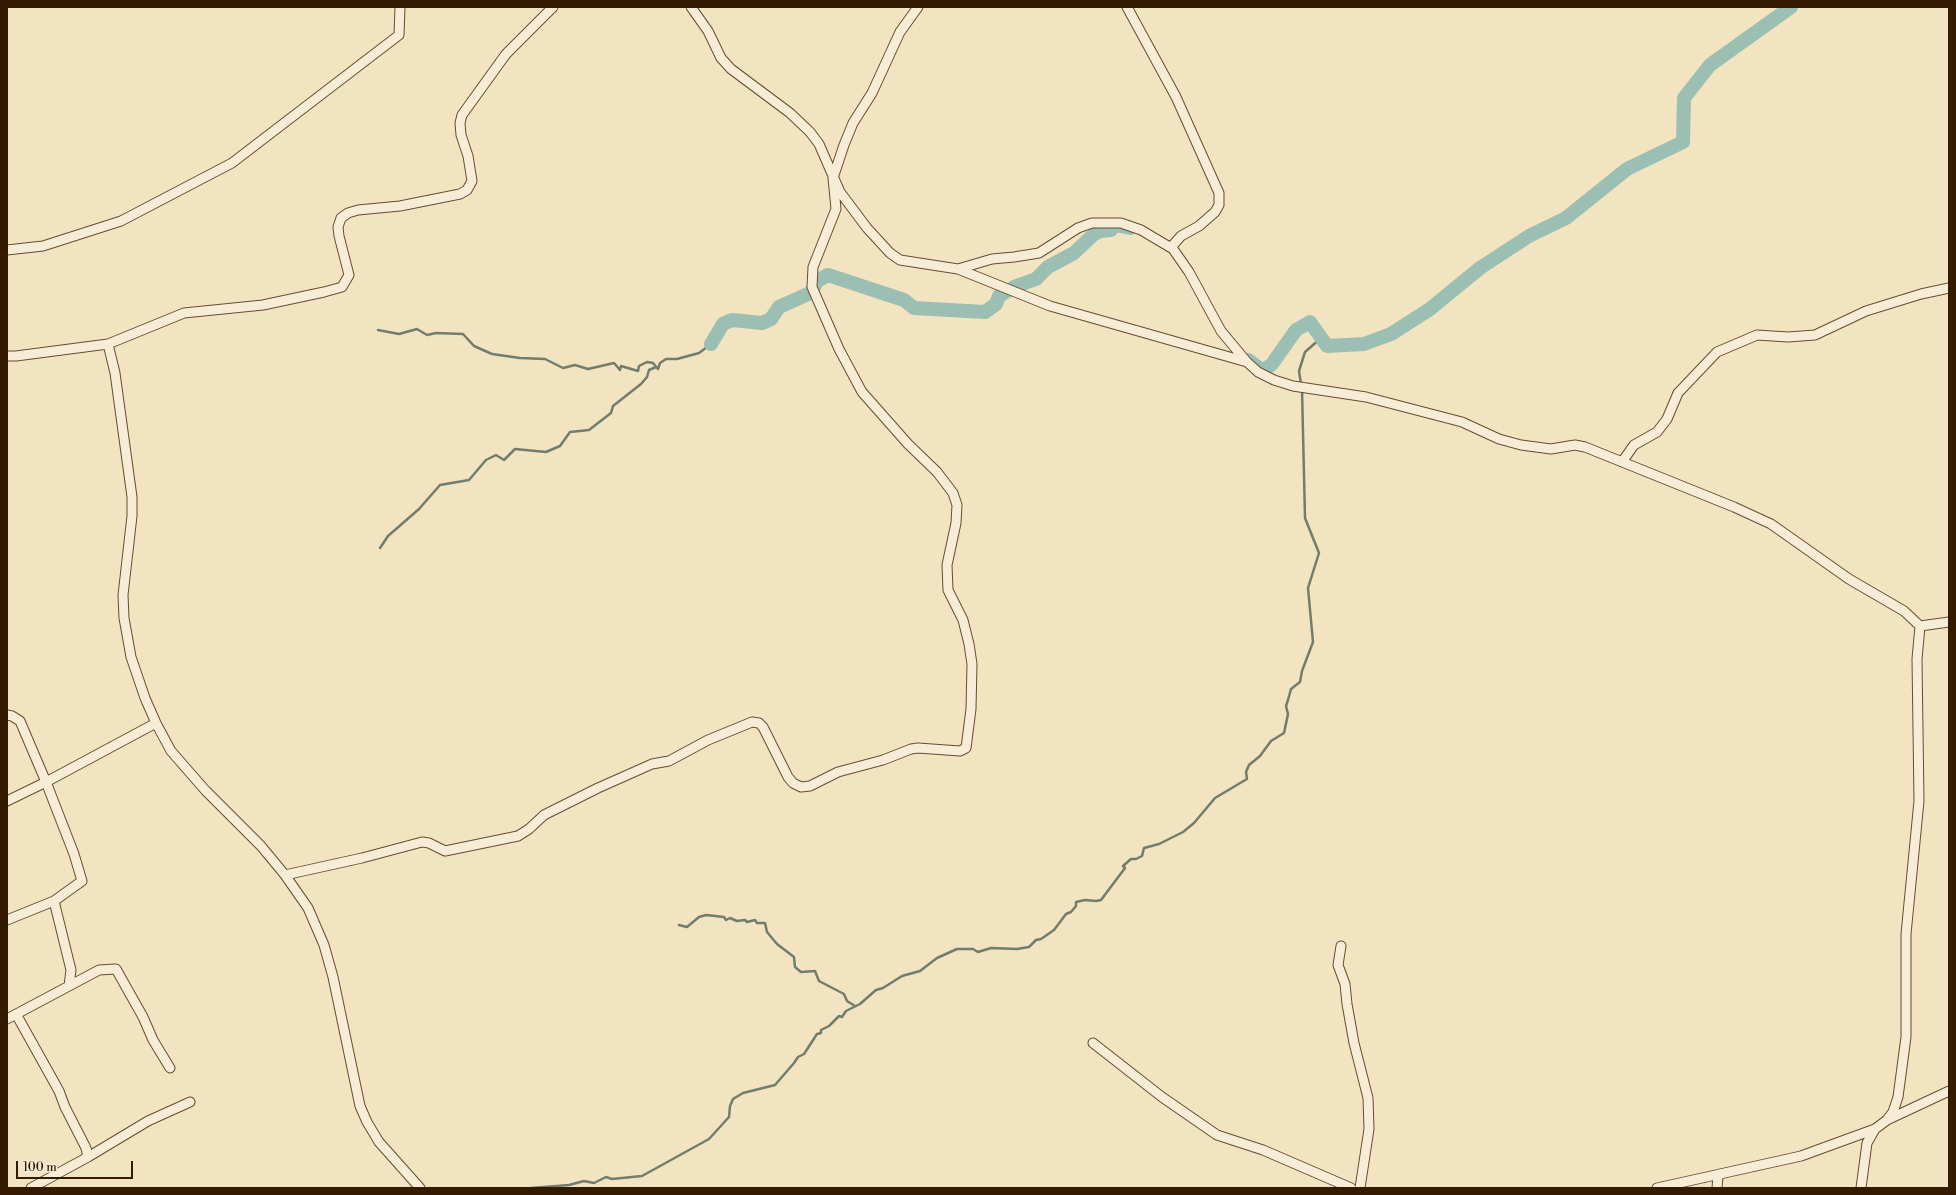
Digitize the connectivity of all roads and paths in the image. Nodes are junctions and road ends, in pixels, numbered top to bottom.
1 (400, 7) edge
2 (553, 7) edge
3 (691, 7) edge
4 (918, 7) edge
5 (1127, 7) edge
6 (833, 178) junction
7 (1173, 249) junction
8 (7, 250) edge
9 (958, 269) junction
10 (1949, 288) edge
11 (108, 344) junction
12 (7, 356) edge
13 (1247, 362) junction
14 (1622, 462) junction
15 (1949, 622) edge
16 (1920, 626) junction
17 (7, 715) edge
18 (156, 723) junction
19 (46, 782) junction
20 (7, 801) edge
21 (285, 875) junction
22 (54, 901) junction
23 (7, 920) edge
24 (1341, 946) dead end
25 (69, 986) junction
26 (16, 1014) junction
27 (7, 1019) edge
28 (1093, 1043) dead end
29 (170, 1068) dead end
30 (1949, 1091) edge
31 (190, 1102) dead end
32 (1887, 1120) junction
33 (1875, 1129) junction
34 (88, 1157) junction
35 (1718, 1176) junction
36 (31, 1188) edge
37 (420, 1188) edge
38 (1351, 1188) edge
39 (1360, 1188) edge
40 (1657, 1188) edge
41 (1717, 1188) edge
42 (1861, 1188) edge

1 - 8 street
2 - 11 street
3 - 6 street
4 - 6 street
5 - 7 street
6 - 9 street
6 - 21 street
7 - 9 street
7 - 13 street
9 - 13 street
10 - 14 street
11 - 12 street
11 - 18 street
13 - 14 street
14 - 16 street
15 - 16 street
16 - 32 street
17 - 19 street
18 - 19 street
18 - 21 street
19 - 20 street
19 - 22 street
21 - 37 street
22 - 23 street
22 - 25 street
24 - 39 street
25 - 26 street
25 - 29 street
26 - 27 street
26 - 34 street
28 - 38 street
30 - 32 street
31 - 34 street
32 - 33 street
33 - 35 street
33 - 42 street
34 - 36 street
35 - 40 street
35 - 41 street

